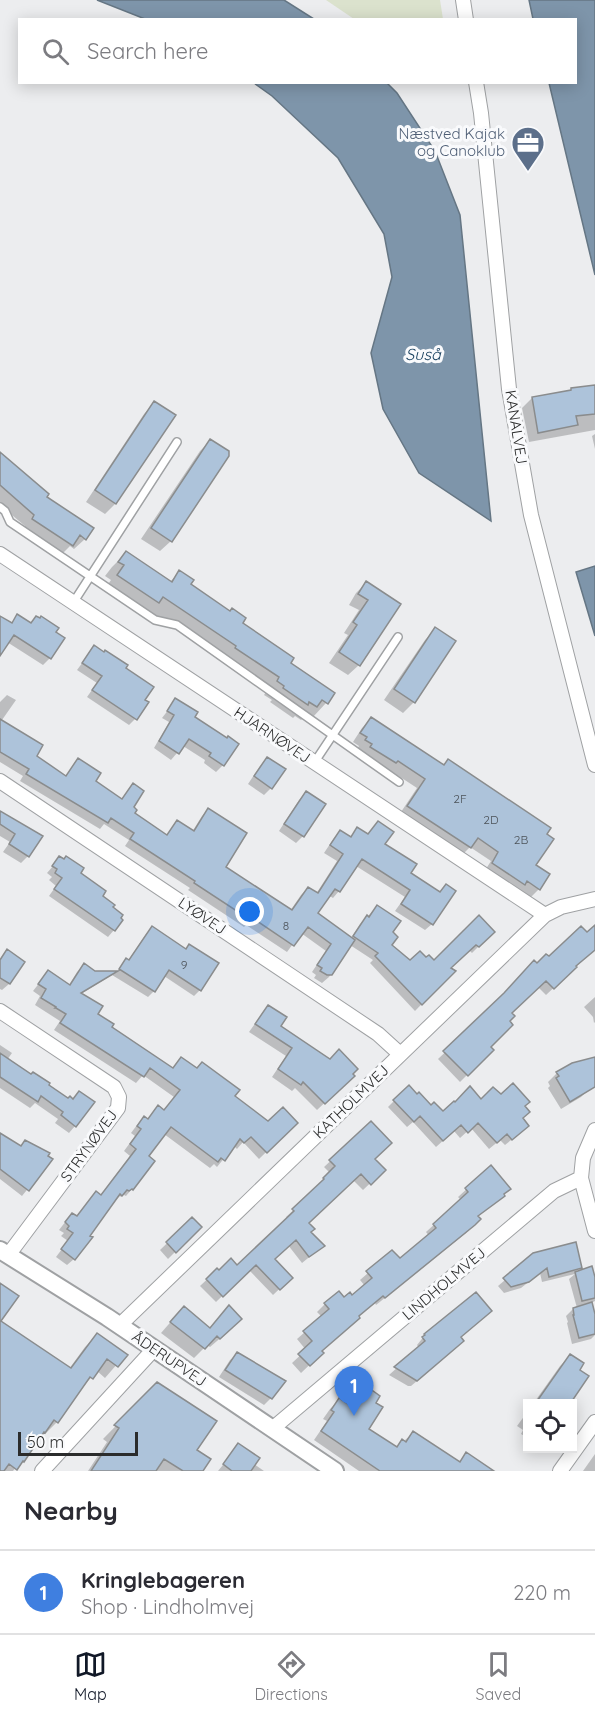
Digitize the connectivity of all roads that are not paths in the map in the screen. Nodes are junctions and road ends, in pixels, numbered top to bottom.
1 (463, 0) edge
2 (466, 18) edge
3 (476, 84) edge
4 (177, 442) dead end
5 (0, 507) edge
6 (0, 554) edge
7 (90, 576) junction
8 (73, 603) junction
9 (398, 637) dead end
10 (333, 735) junction
11 (314, 762) junction
12 (595, 765) edge
13 (0, 781) edge
14 (399, 782) dead end
15 (595, 899) edge
16 (545, 915) junction
17 (0, 1011) edge
18 (400, 1054) junction
19 (595, 1130) edge
20 (580, 1178) junction
21 (595, 1231) edge
22 (5, 1252) edge
23 (120, 1325) junction
24 (154, 1348) junction
25 (595, 1422) edge
26 (272, 1429) junction
27 (42, 1471) edge
28 (335, 1471) edge
29 (560, 1471) edge

1 - 2 street
3 - 12 street, KANALVEJ
4 - 7 lane
5 - 7 lane
6 - 8 street, HJARNØVEJ
7 - 8 lane
7 - 10 lane
8 - 11 street, HJARNØVEJ
9 - 10 lane
10 - 11 lane
10 - 14 lane
11 - 16 street, HJARNØVEJ
13 - 18 street, LYØVEJ
15 - 16 street, KATHOLMVEJ
16 - 18 street, KATHOLMVEJ
17 - 22 street, STRYNØVEJ
18 - 23 street, KATHOLMVEJ
19 - 20 street
20 - 21 street
20 - 26 street, LINDHOLMVEJ
22 - 23 street, ÅDERUPVEJ
23 - 24 street, ÅDERUPVEJ
24 - 26 street, ÅDERUPVEJ
24 - 27 street
25 - 29 street
26 - 28 street, ÅDERUPVEJ

